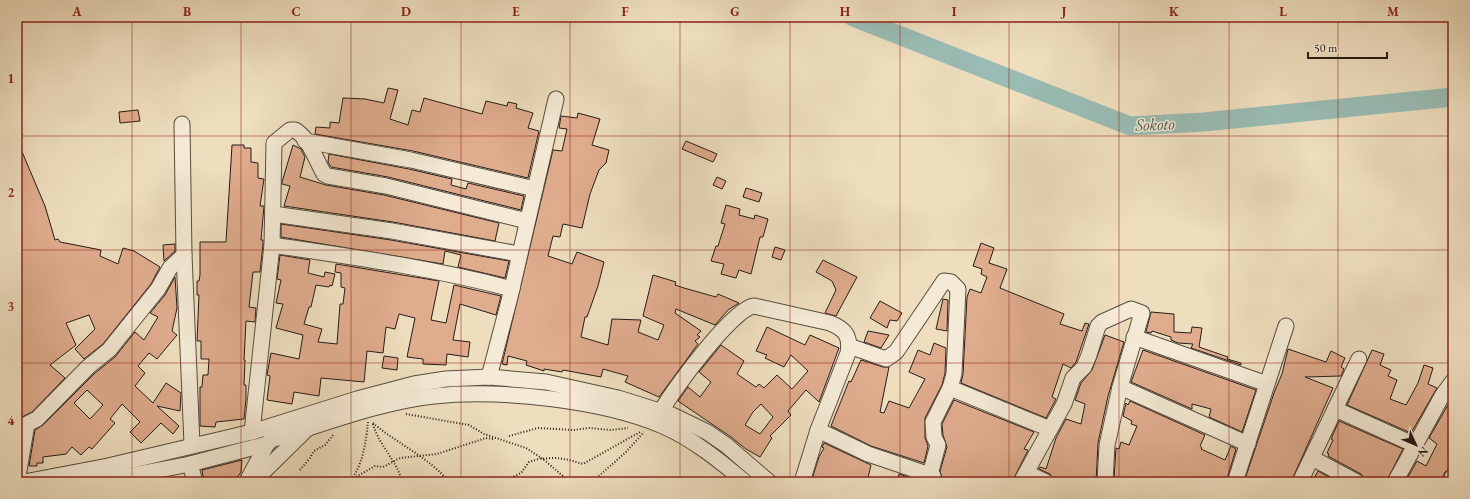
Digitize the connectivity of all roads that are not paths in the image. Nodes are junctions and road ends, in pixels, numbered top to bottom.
1 (556, 99) dead end
2 (182, 124) dead end
3 (306, 141) junction
4 (535, 189) junction
5 (273, 214) junction
6 (527, 221) junction
7 (272, 245) junction
8 (519, 254) junction
9 (184, 255) junction
10 (512, 289) junction
11 (1286, 326) dead end
12 (1134, 337) junction
13 (849, 346) junction
14 (1359, 359) dead end
15 (489, 378) junction
16 (1453, 381) edge
17 (1267, 384) junction
18 (1120, 387) junction
19 (950, 388) junction
20 (1335, 409) junction
21 (661, 411) junction
22 (307, 429) junction
23 (1050, 429) junction
24 (818, 430) junction
25 (252, 432) junction
26 (192, 444) junction
27 (267, 444) junction
28 (1248, 444) junction
29 (1414, 445) junction
30 (1312, 458) junction
31 (190, 464) junction
32 (1453, 476) edge
33 (1024, 478) edge
34 (934, 479) edge
35 (104, 481) edge
36 (17, 482) edge
37 (24, 482) edge
38 (195, 482) edge
39 (246, 482) edge
40 (252, 482) edge
41 (745, 482) edge
42 (769, 482) edge
43 (802, 482) edge
44 (1046, 482) edge
45 (1105, 482) edge
46 (1234, 482) edge
47 (1300, 482) edge
48 (1357, 482) edge
49 (1395, 482) edge
50 (1450, 482) edge

1 - 4 street
2 - 9 street
3 - 4 street
3 - 5 street
3 - 6 street
4 - 6 street
5 - 7 street
5 - 8 street
6 - 8 street
7 - 10 street
7 - 25 street
8 - 10 street
9 - 26 street
9 - 36 street
10 - 15 street
11 - 17 street
12 - 17 street
12 - 18 street
12 - 23 street
13 - 19 street
13 - 21 street
13 - 24 street
14 - 20 street
15 - 21 street
15 - 25 street
16 - 29 street
17 - 28 street
18 - 28 street
18 - 45 street
19 - 23 street
19 - 34 street
20 - 29 street
20 - 30 street
21 - 42 street
22 - 27 street
22 - 40 street
22 - 41 street
23 - 33 street
24 - 34 street
24 - 43 street
25 - 26 street
26 - 37 street
27 - 31 street
27 - 39 street
28 - 46 street
29 - 49 street
30 - 47 street
30 - 48 street
31 - 35 street
31 - 38 street
32 - 50 street
33 - 44 street

